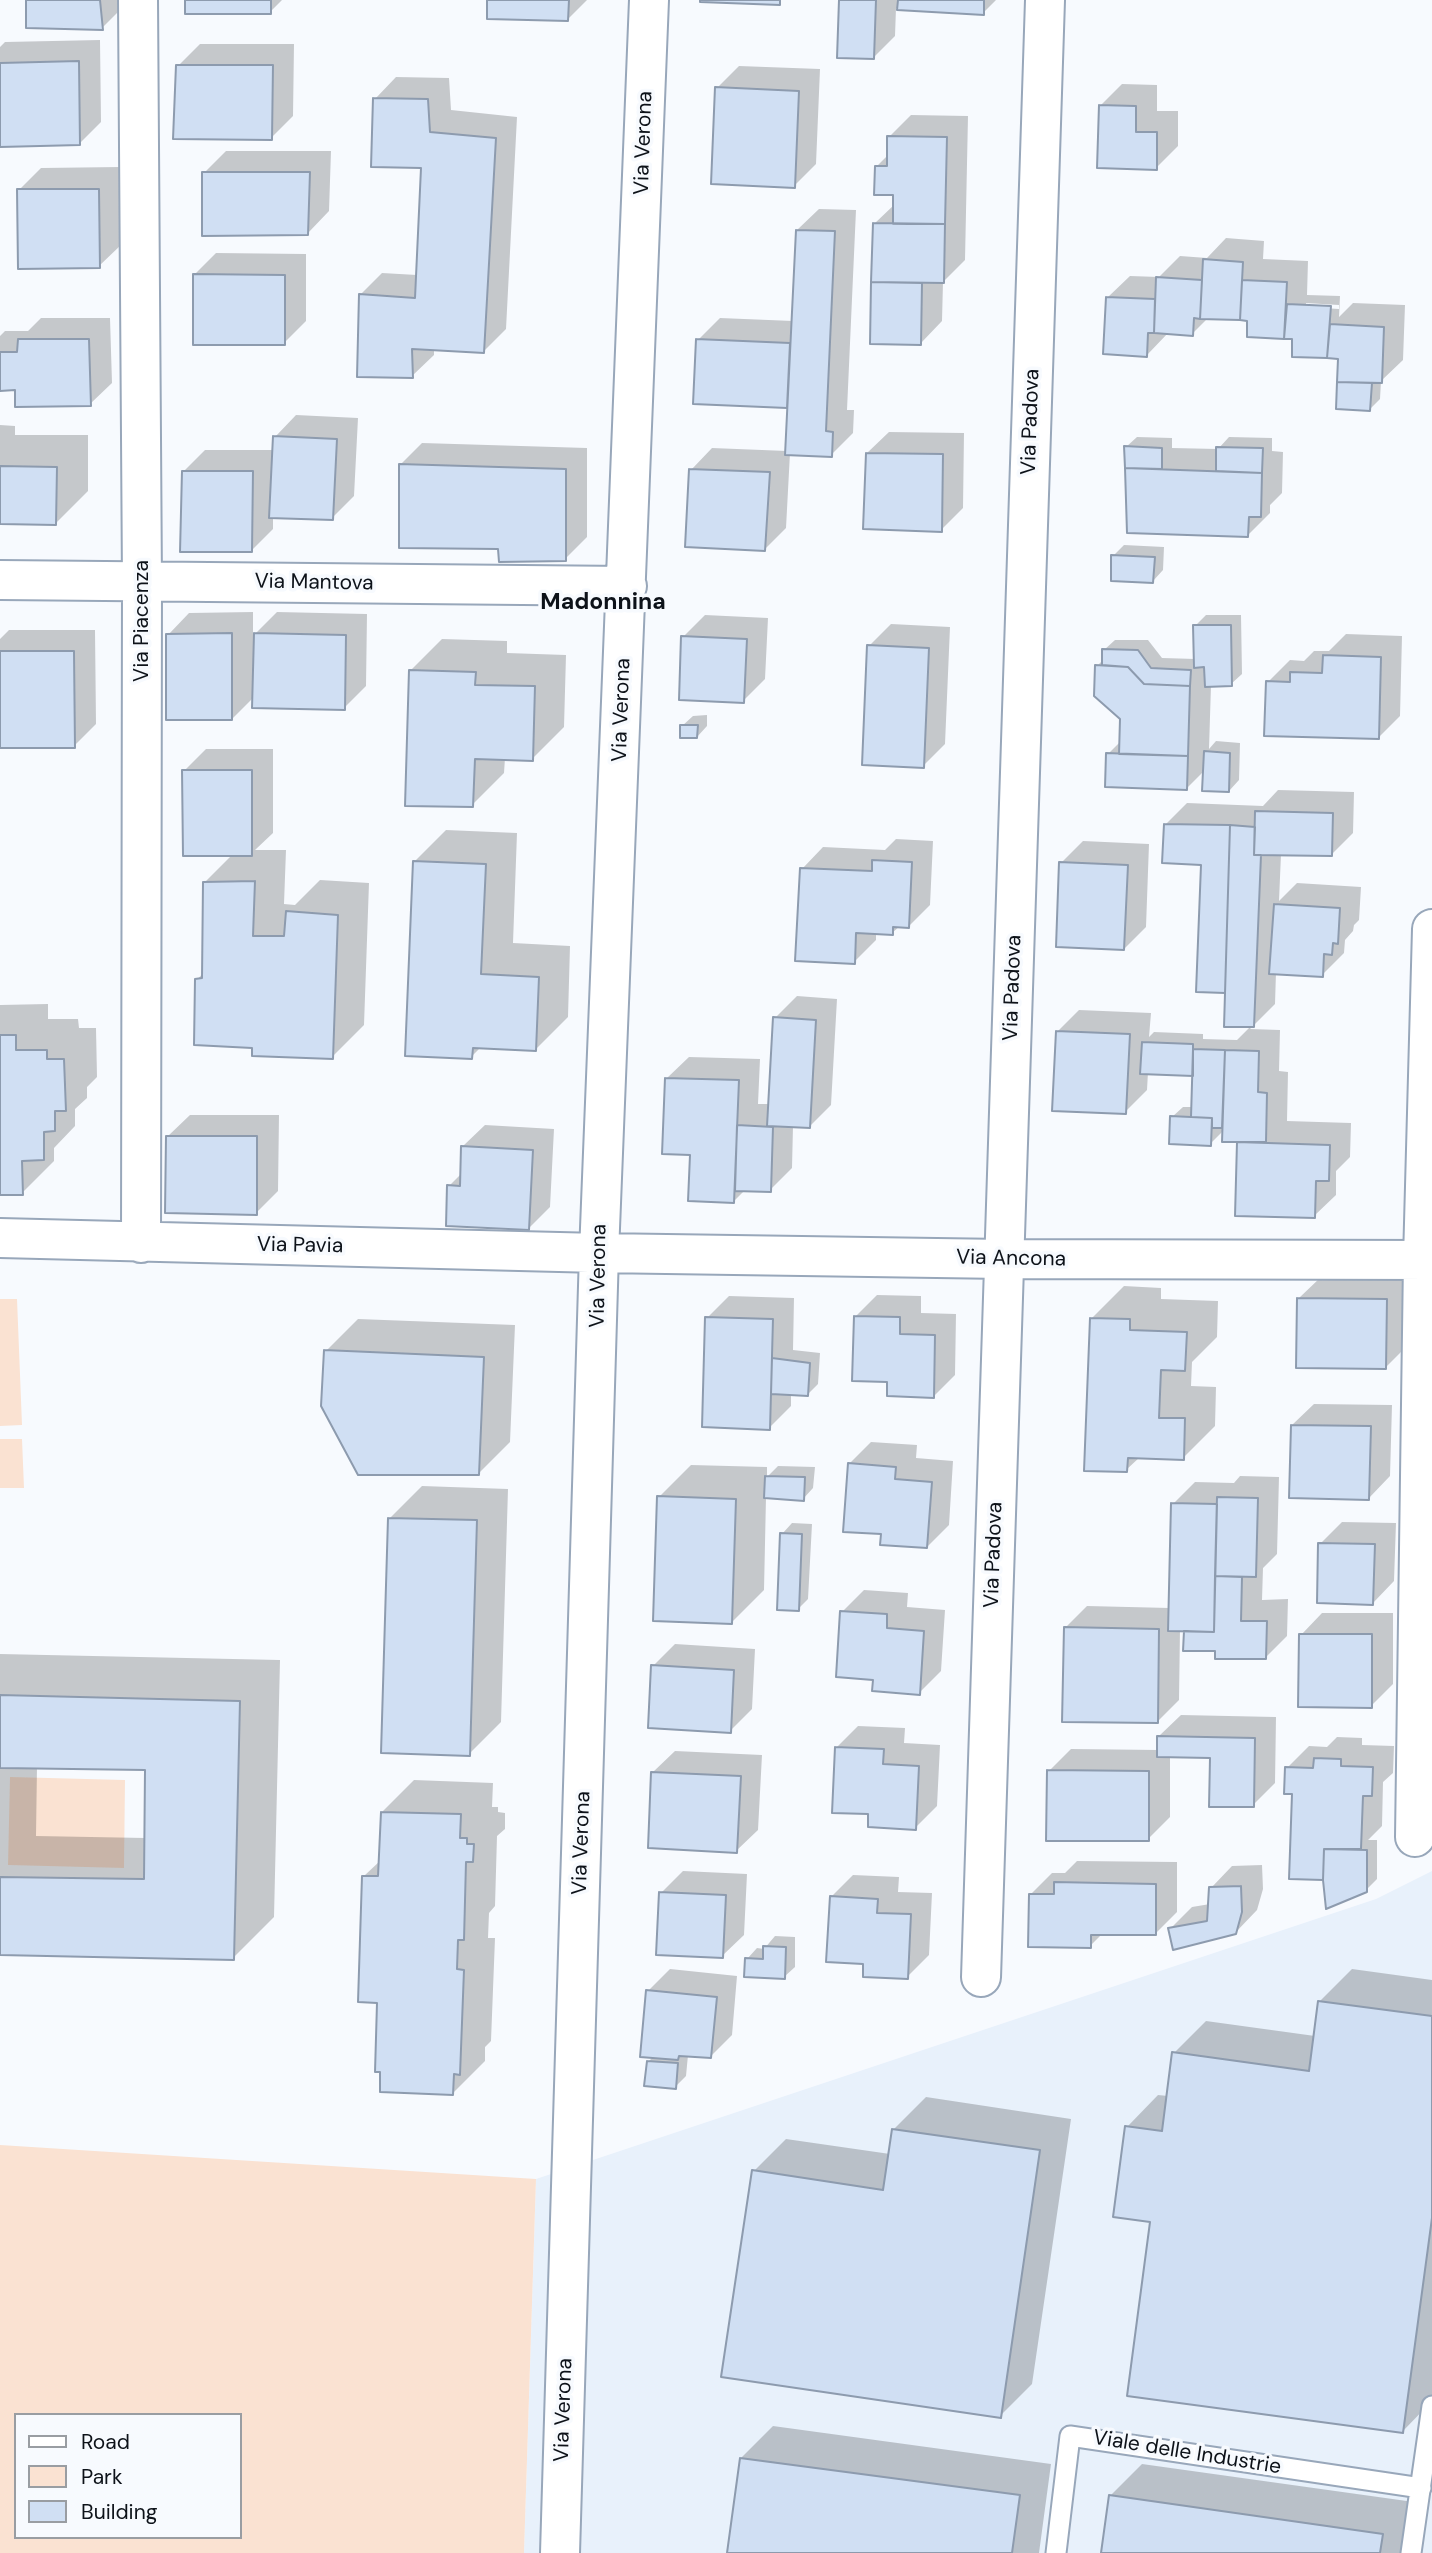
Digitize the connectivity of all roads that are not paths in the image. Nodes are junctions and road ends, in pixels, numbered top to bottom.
1 (138, 0) edge
2 (649, 0) edge
3 (1045, 0) edge
4 (0, 580) edge
5 (142, 582) junction
6 (627, 586) junction
7 (1432, 929) edge
8 (0, 1238) edge
9 (141, 1242) junction
10 (599, 1253) junction
11 (1004, 1259) junction
12 (1428, 1260) edge
13 (1426, 1583) edge
14 (1415, 1837) dead end
15 (981, 1977) dead end
16 (1432, 2406) edge
17 (1420, 2488) junction
18 (560, 2553) edge
19 (1056, 2553) edge
20 (1412, 2553) edge

1 - 5 street, Via Piacenza
2 - 6 street, Via Verona
3 - 11 street, Via Padova
4 - 5 street, Via Mantova
5 - 6 street, Via Mantova
5 - 9 street, Via Piacenza
6 - 10 street, Via Verona
7 - 12 street
8 - 9 street, Via Pavia
9 - 10 street, Via Pavia
10 - 11 street, Via Ancona
10 - 18 street, Via Verona
11 - 12 street, Via Ancona
11 - 15 street, Via Padova
12 - 13 street
13 - 14 street
16 - 17 lane
17 - 19 lane, Viale delle Industrie
17 - 20 lane

